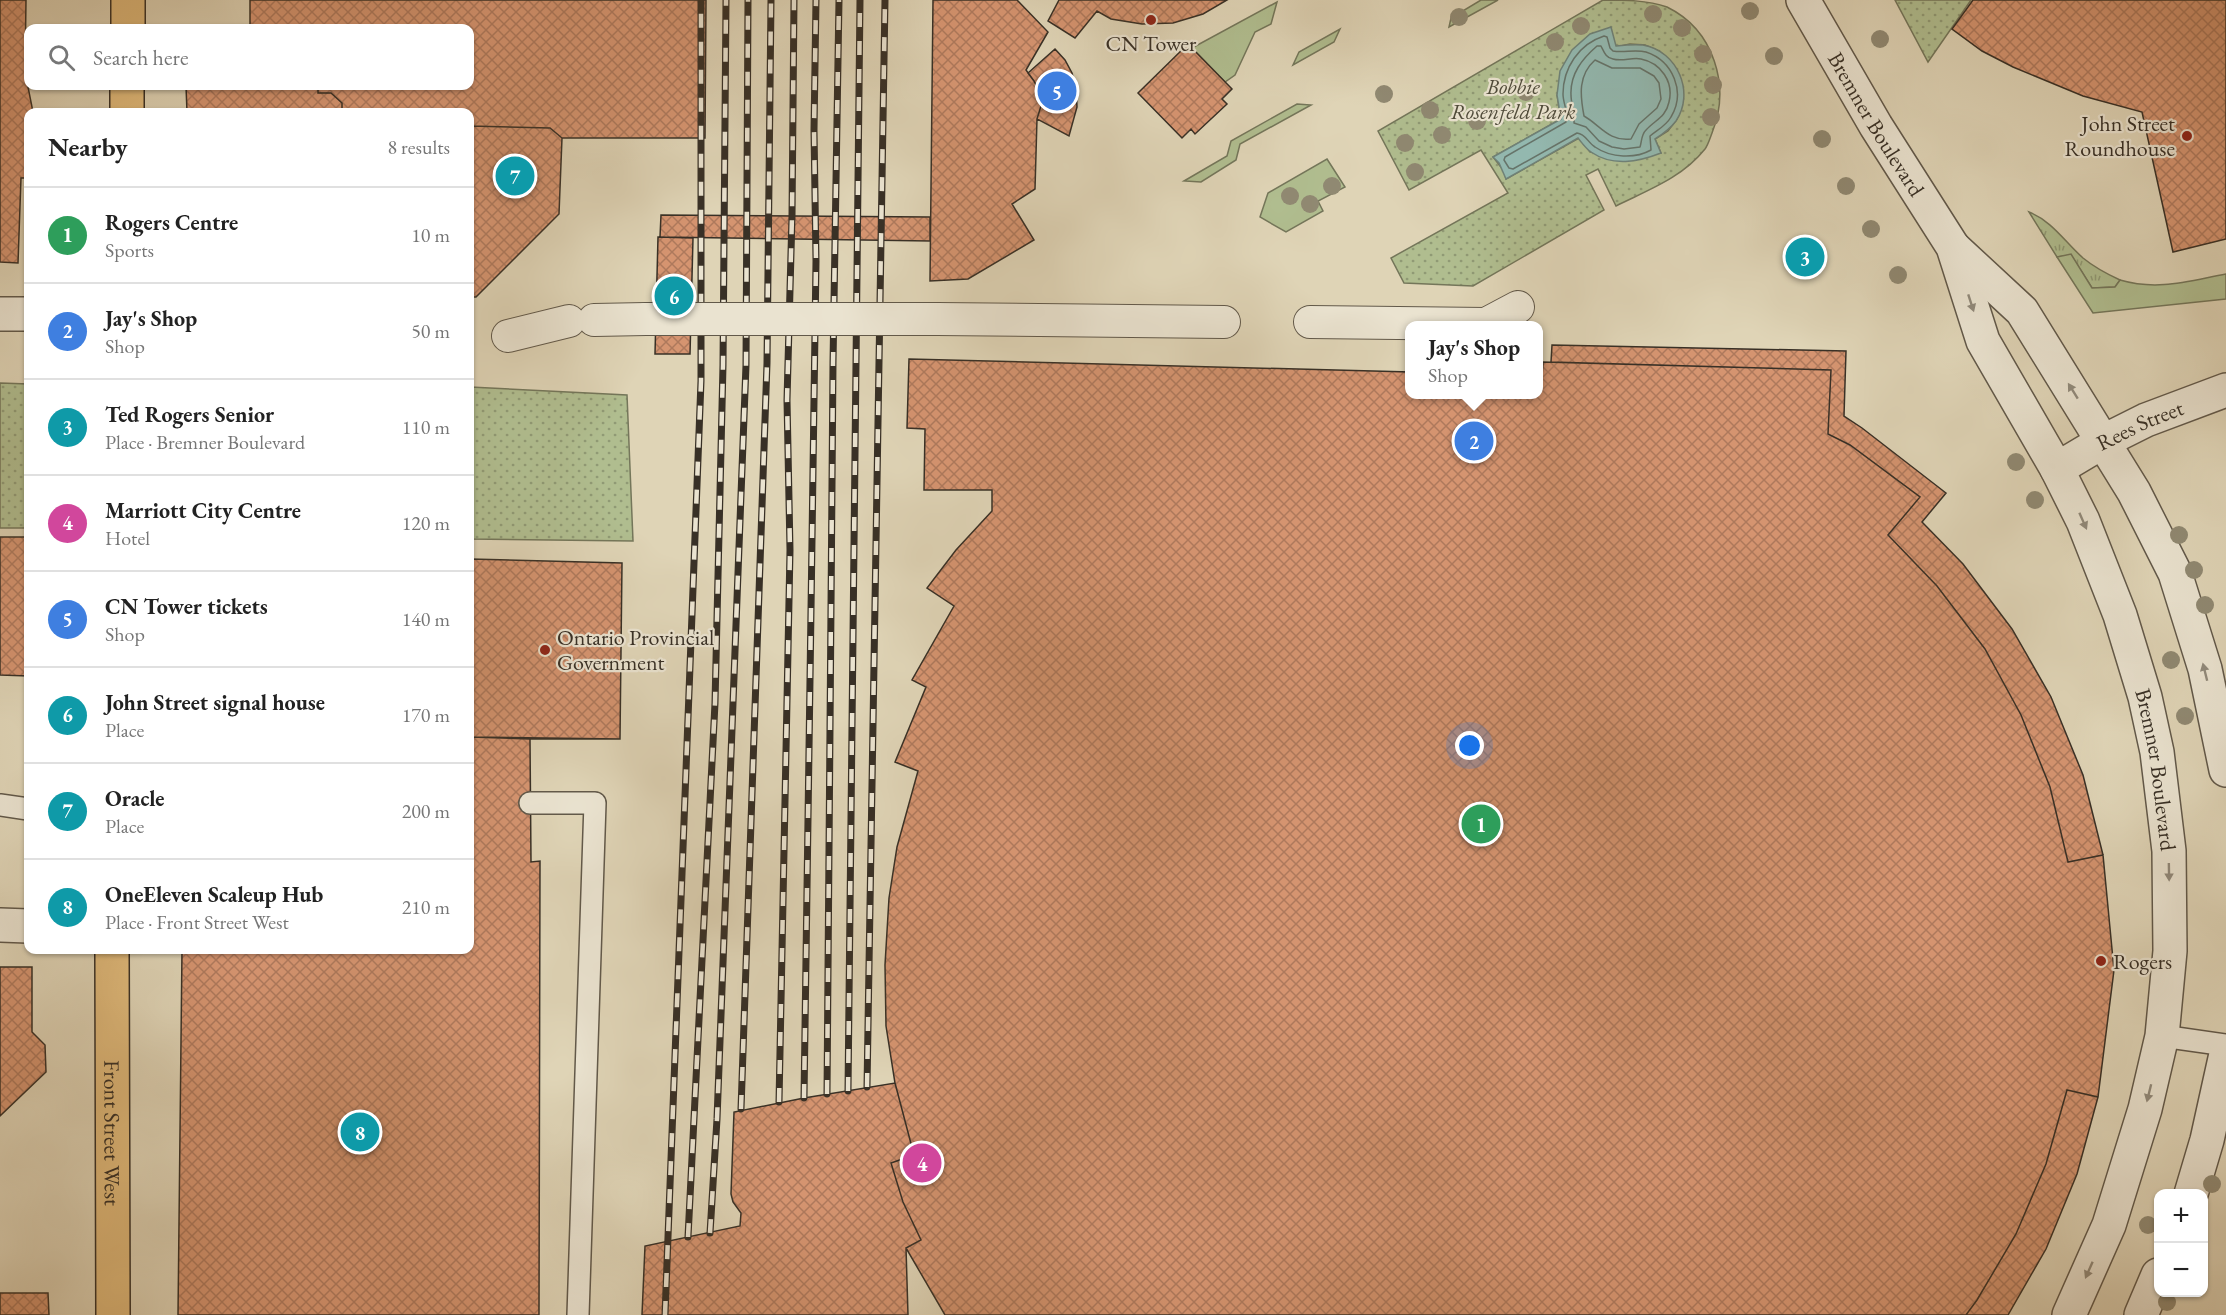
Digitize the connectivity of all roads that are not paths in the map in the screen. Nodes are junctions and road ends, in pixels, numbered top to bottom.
1 (128, 0) edge
2 (1803, 0) edge
3 (128, 24) edge
4 (127, 90) edge
5 (127, 108) edge
6 (1953, 247) junction
7 (1518, 307) dead end
8 (0, 314) edge
9 (24, 314) edge
10 (1492, 321) edge
11 (1224, 322) dead end
12 (1310, 322) dead end
13 (1405, 323) edge
14 (508, 336) dead end
15 (2226, 390) edge
16 (2104, 441) junction
17 (2057, 469) junction
18 (2226, 770) edge
19 (530, 803) dead end
20 (0, 805) edge
21 (24, 808) edge
22 (0, 925) edge
23 (24, 926) edge
24 (112, 954) edge
25 (2162, 1036) junction
26 (2226, 1045) edge
27 (2226, 1054) edge
28 (2192, 1189) edge
29 (2154, 1284) edge
30 (113, 1315) edge
31 (578, 1315) edge
32 (2069, 1315) edge
33 (2141, 1315) edge

1 - 3 main road
2 - 6 street, Bremner Boulevard
4 - 5 main road
16 -> 6 street, Bremner Boulevard
6 -> 17 street, Bremner Boulevard
7 - 10 street
8 - 9 street
11 - 14 street, bridge
12 - 13 street
15 - 16 street, Rees Street
16 - 17 street, Rees Street
18 -> 16 street, Bremner Boulevard
17 -> 25 street, Bremner Boulevard
19 - 31 lane
20 - 21 lane
22 - 23 street
24 - 30 main road, Front Street West
25 - 26 lane
25 -> 32 street, Bremner Boulevard
27 - 28 street
29 - 33 street

